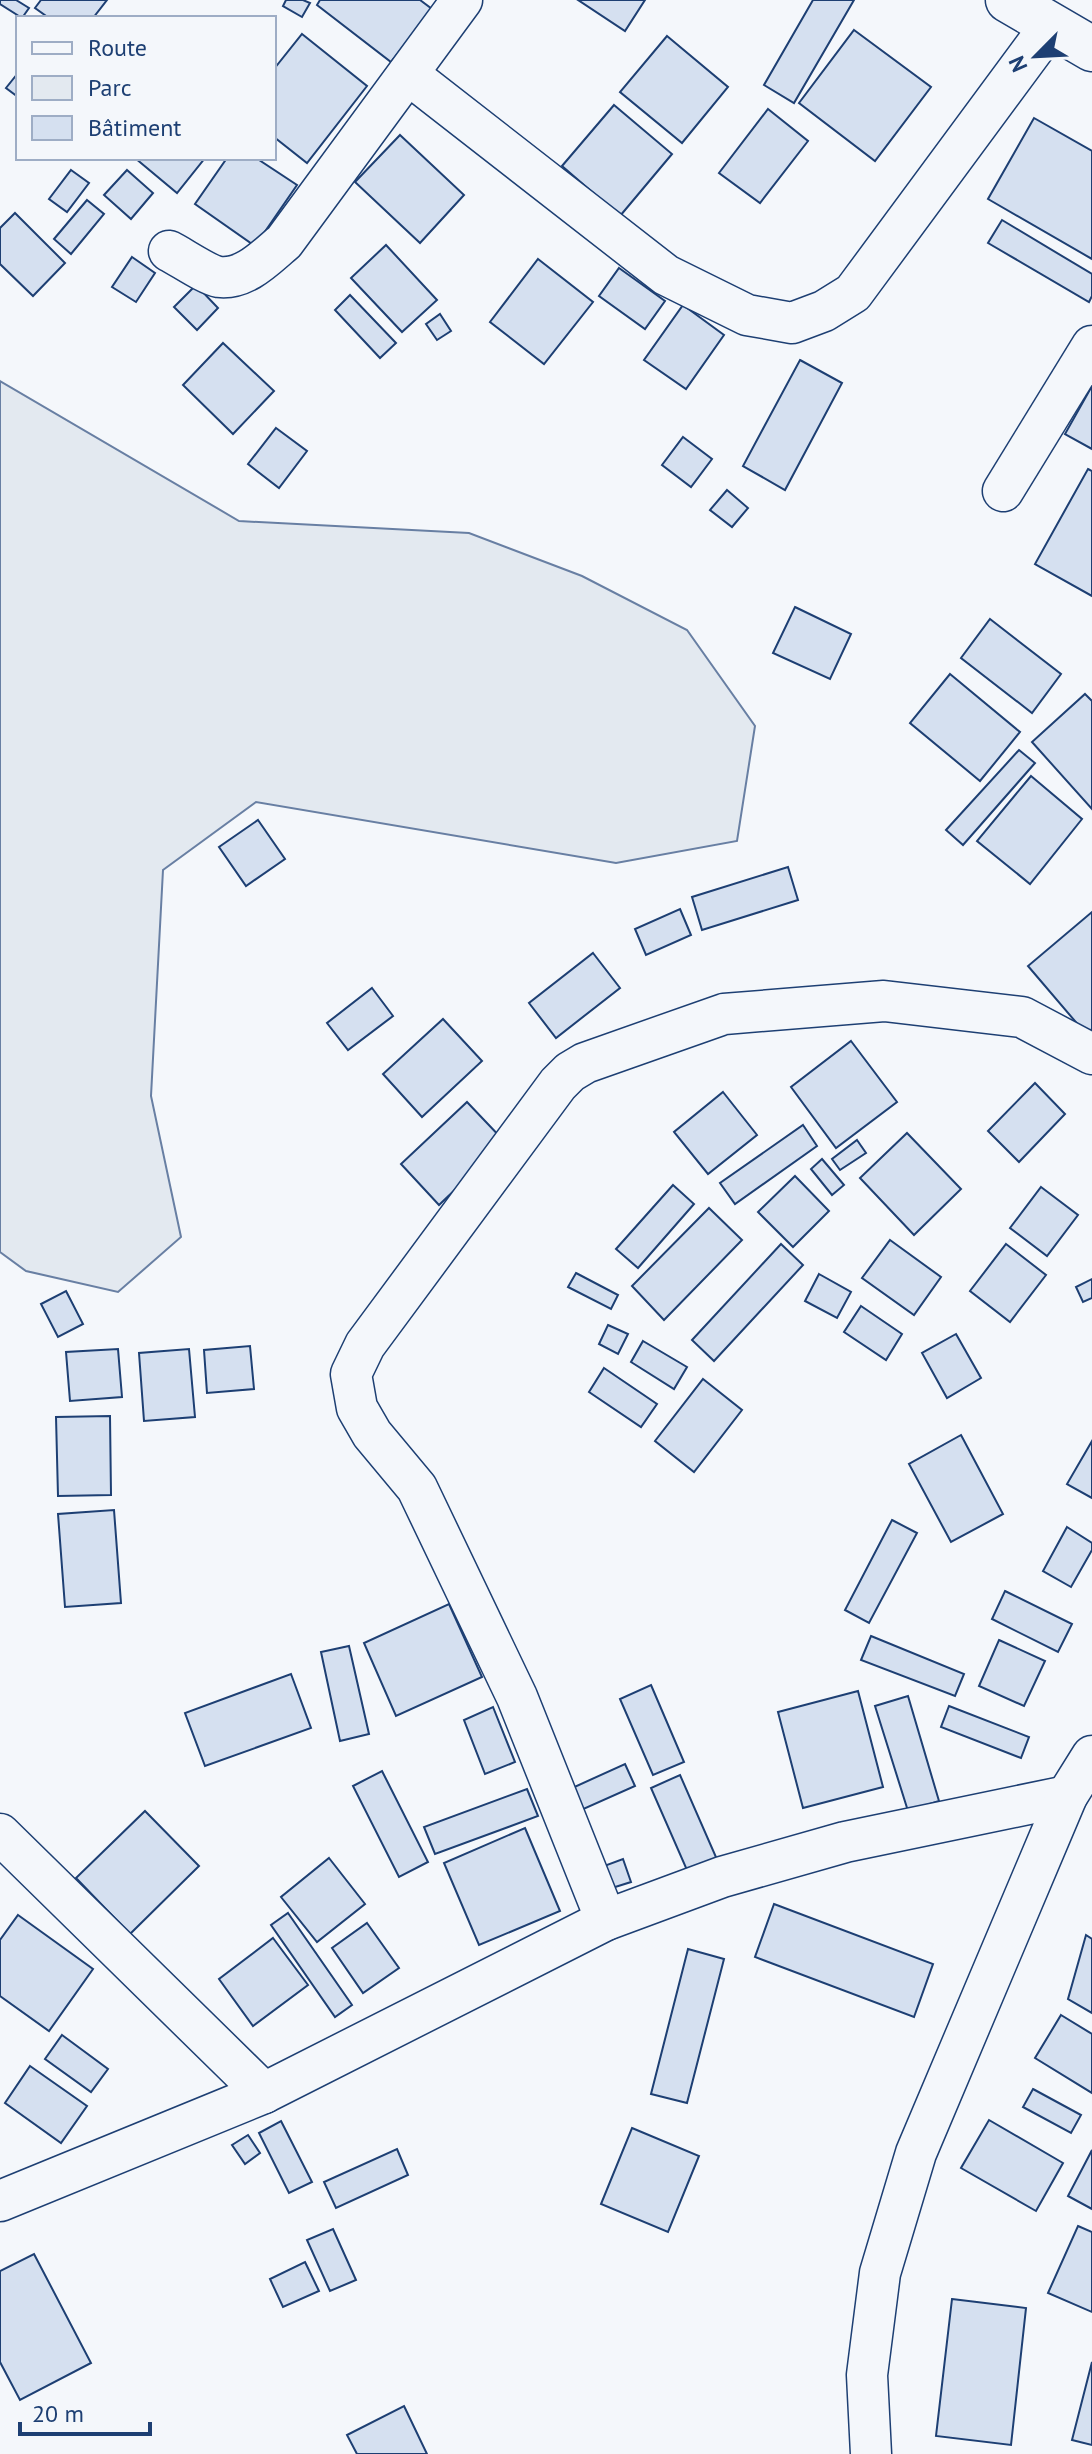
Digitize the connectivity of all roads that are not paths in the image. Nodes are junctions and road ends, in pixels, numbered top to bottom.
1 (462, 0) edge
2 (1008, 0) edge
3 (1051, 25) junction
4 (1092, 49) edge
5 (408, 74) junction
6 (169, 251) dead end
7 (1092, 346) edge
8 (1003, 491) dead end
9 (1092, 1054) edge
10 (1092, 1756) edge
11 (1067, 1796) junction
12 (0, 1834) edge
13 (606, 1920) junction
14 (264, 2093) junction
15 (0, 2201) edge
16 (871, 2454) edge

1 - 5 street
2 - 3 street
3 - 4 street
3 - 5 street
5 - 6 street
7 - 8 street
9 - 13 street
10 - 11 street
11 - 13 street
11 - 16 street
12 - 14 street
13 - 14 street
14 - 15 street

